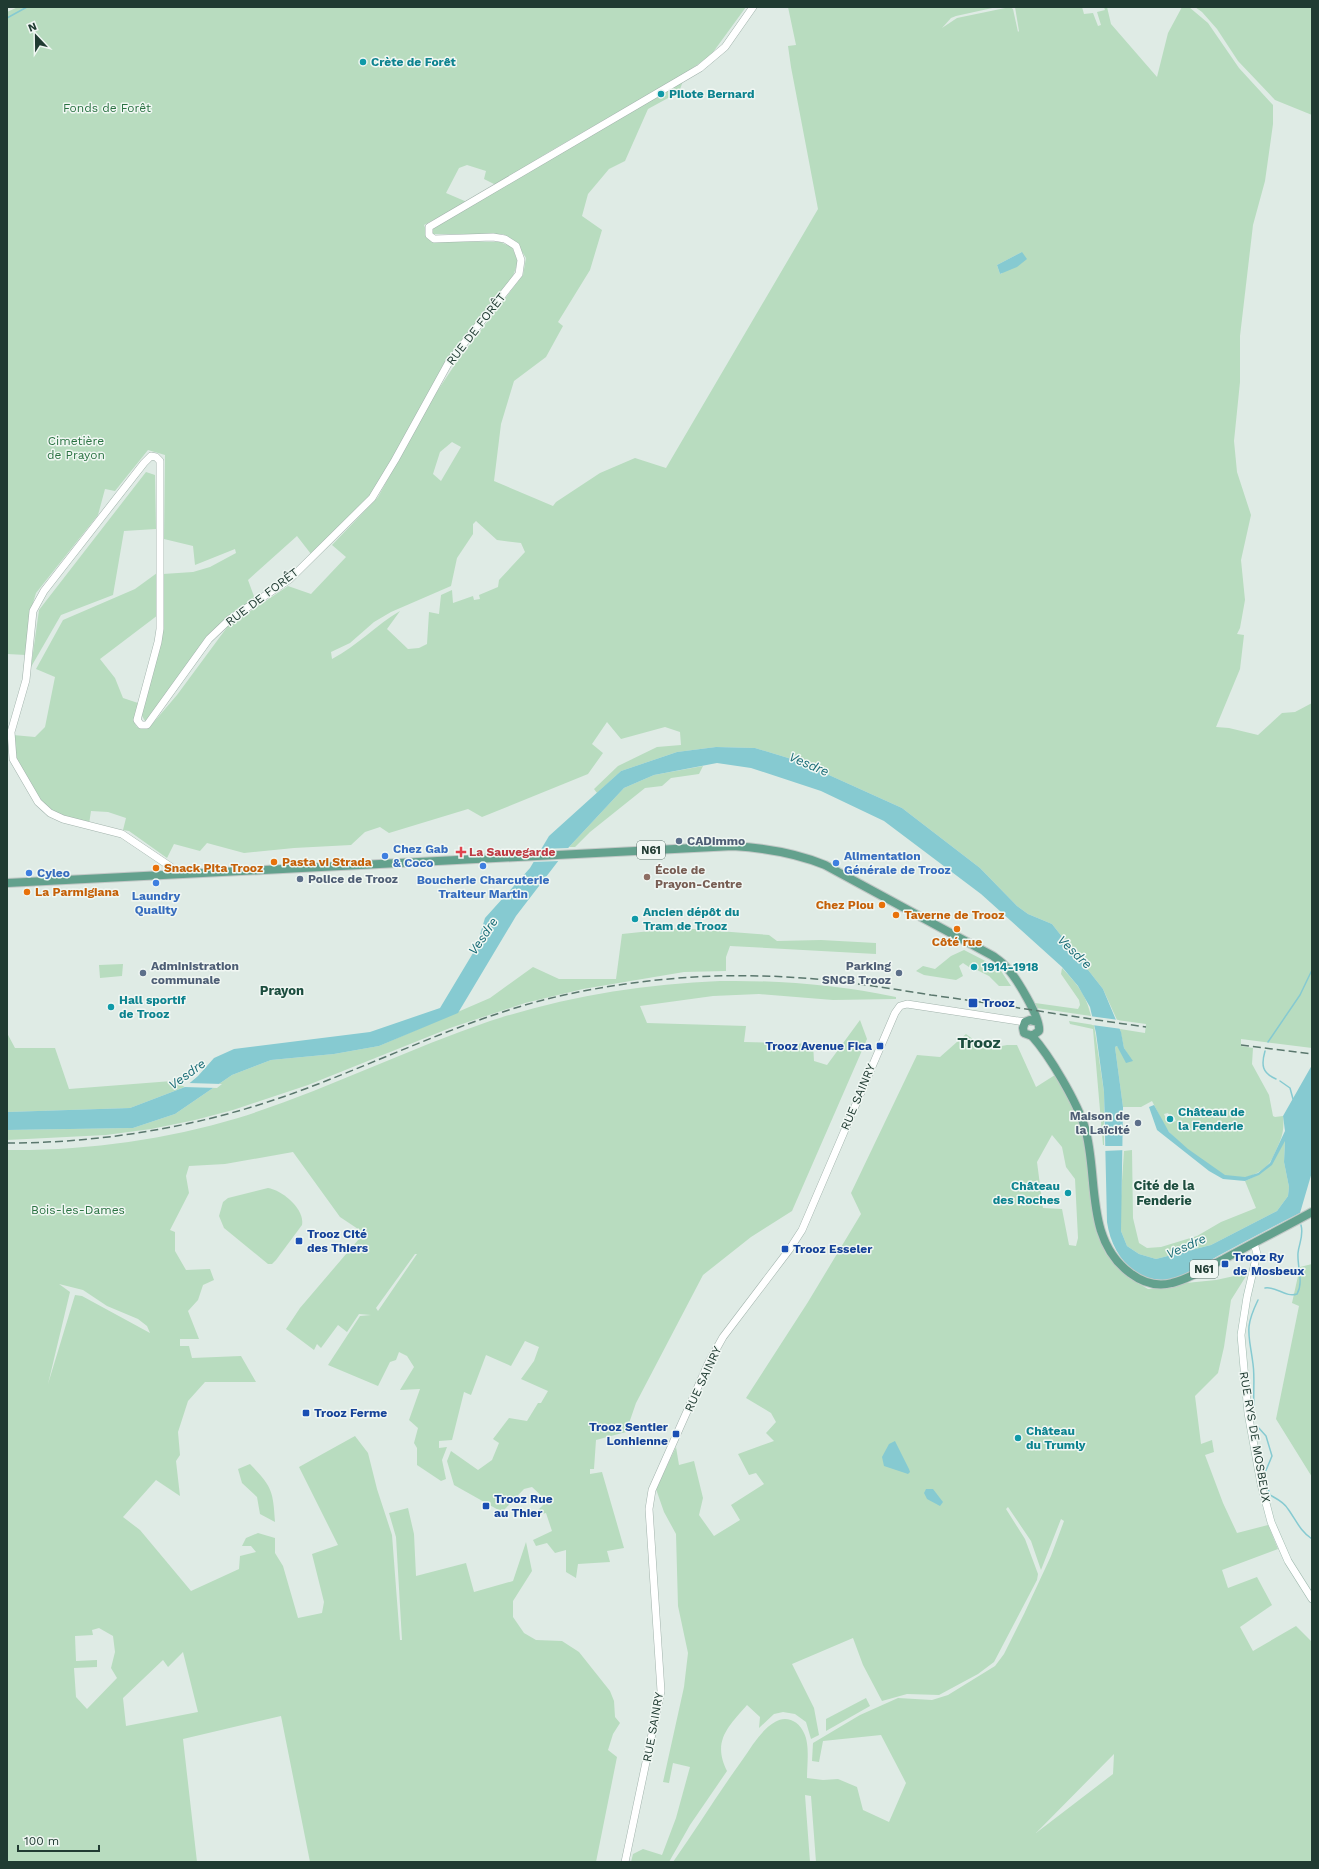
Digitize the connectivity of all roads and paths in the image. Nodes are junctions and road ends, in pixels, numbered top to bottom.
1 (753, 7) edge
2 (174, 874) junction
3 (7, 883) edge
4 (858, 883) junction
5 (996, 1018) junction
6 (1026, 1022) junction
7 (1036, 1022) junction
8 (1031, 1034) junction
9 (1312, 1212) edge
10 (1254, 1243) junction
11 (1312, 1599) edge
12 (625, 1862) edge

1 - 2 street, RUE DE FORÊT
2 - 3 main road, N61
2 - 4 main road, N61
4 - 6 main road, N61
4 - 7 main road, N61
5 - 6 street, RUE SAINRY
5 - 8 street, RUE SAINRY
5 - 12 street, RUE SAINRY
6 - 7 main road
6 - 8 main road, N61
7 - 8 main road, N61
8 - 10 main road, N61
9 - 10 main road, N61
10 - 11 street, RUE RYS DE MOSBEUX

